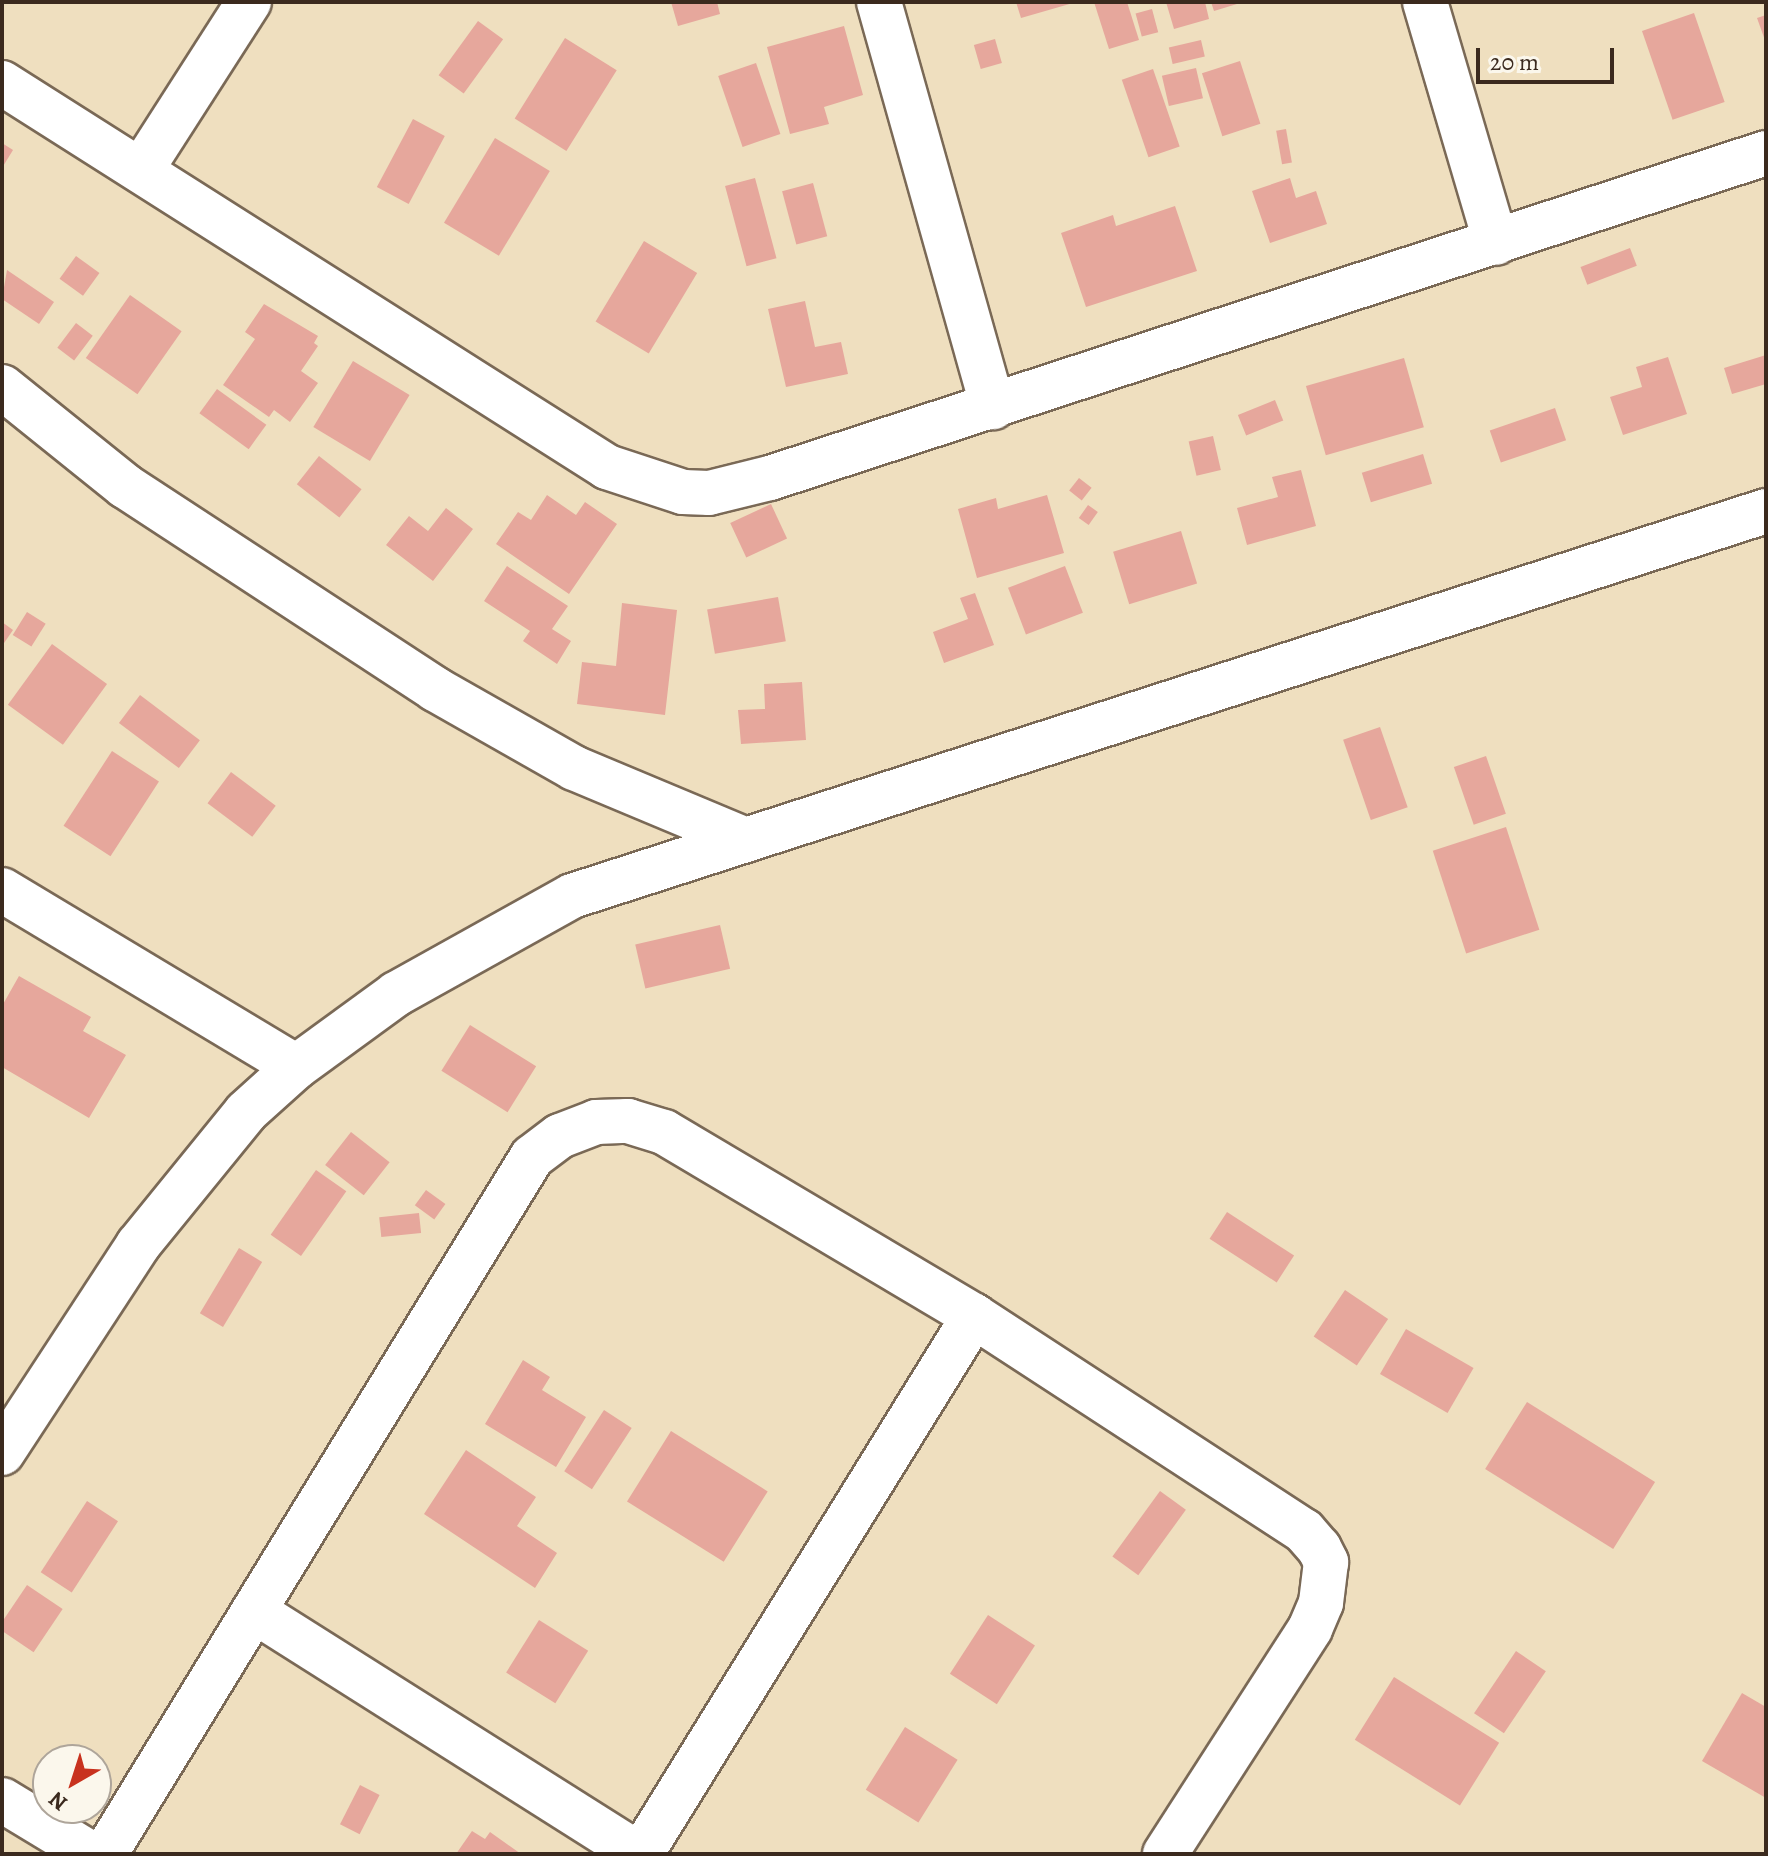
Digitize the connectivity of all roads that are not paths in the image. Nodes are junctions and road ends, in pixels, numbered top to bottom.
1 (249, 2) edge
2 (879, 2) edge
3 (1425, 2) edge
4 (2, 83) edge
5 (1766, 153) edge
6 (141, 170) junction
7 (1496, 243) junction
8 (2, 387) edge
9 (993, 407) junction
10 (1766, 511) edge
11 (746, 840) junction
12 (2, 890) edge
13 (296, 1067) junction
14 (974, 1316) junction
15 (2, 1453) edge
16 (254, 1611) junction
17 (2, 1800) edge
18 (91, 1854) edge
19 (105, 1854) edge
20 (640, 1854) edge
21 (1165, 1854) edge

1 - 6 street
2 - 9 street
3 - 7 street
4 - 6 street
5 - 7 street
6 - 9 street
7 - 9 street
8 - 11 street
10 - 11 street
11 - 13 street
12 - 13 street
13 - 15 street
14 - 16 street
14 - 20 street
14 - 21 street
16 - 19 street
16 - 20 street
17 - 18 street

